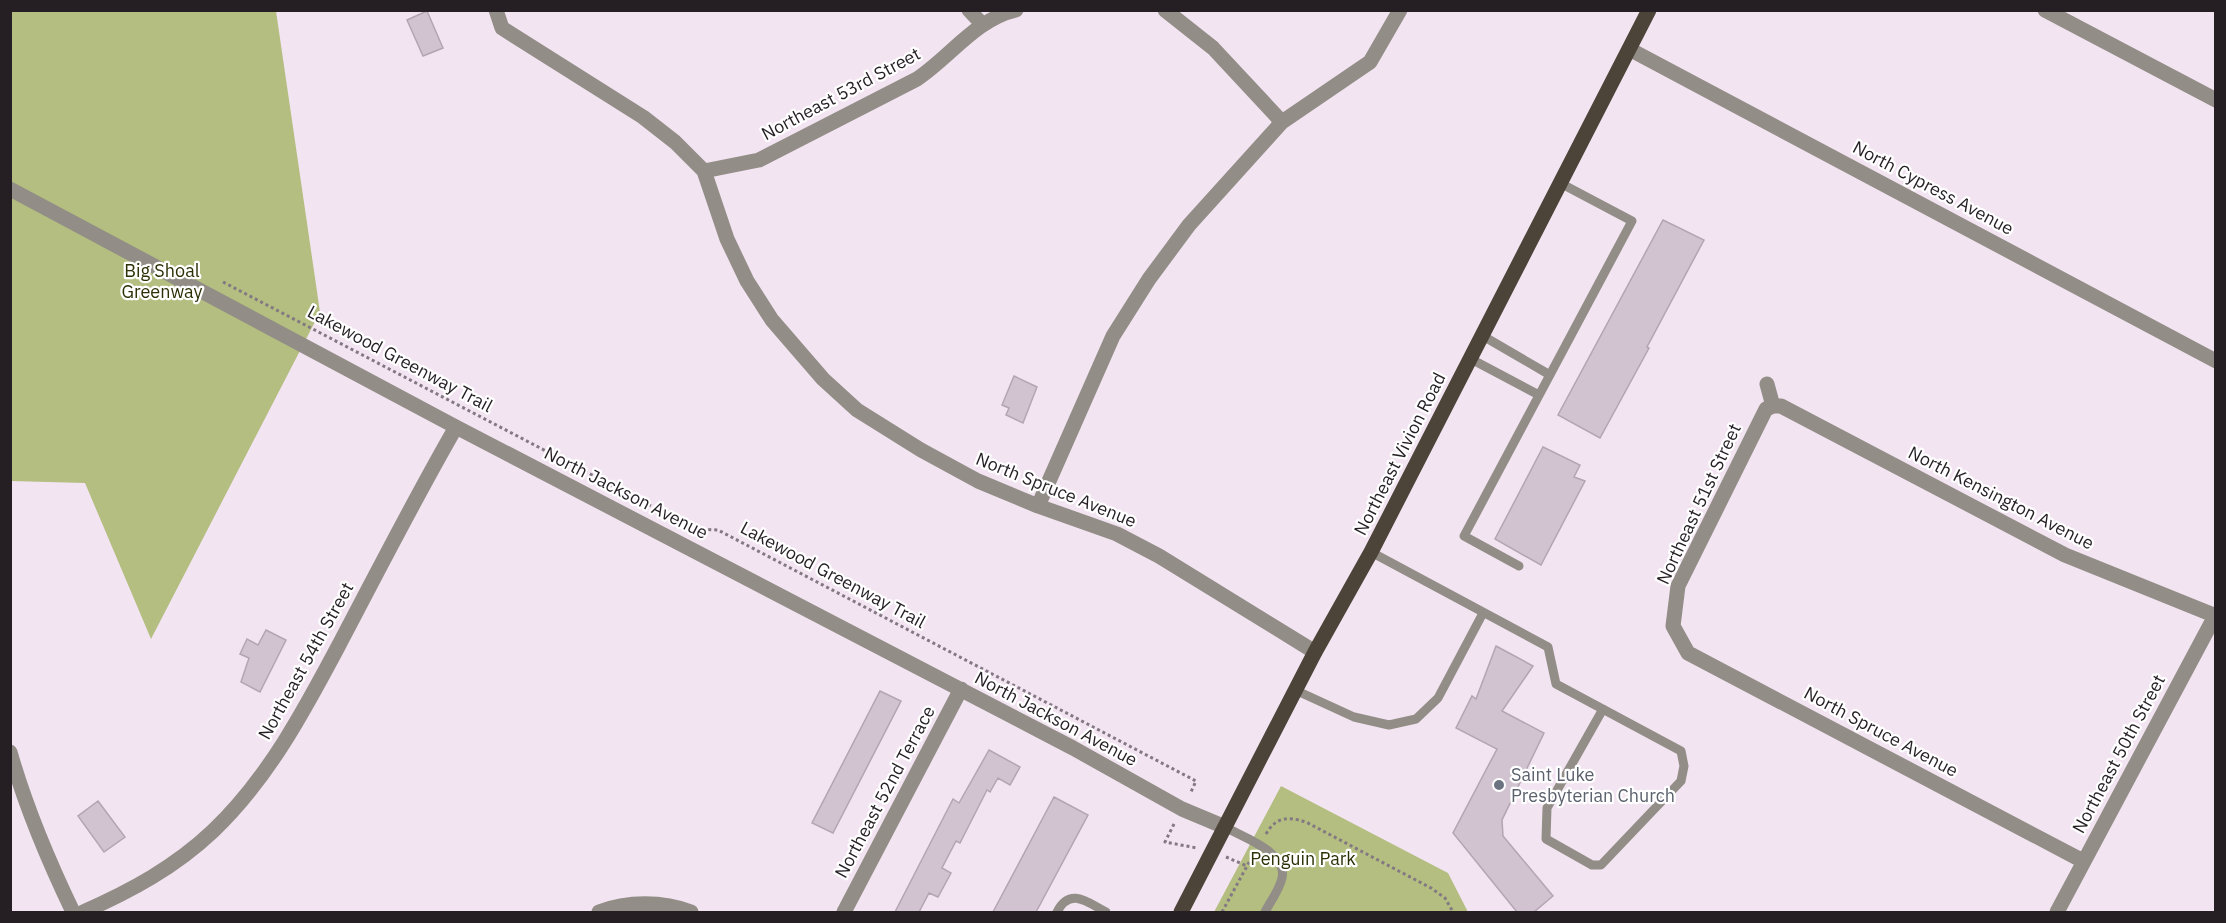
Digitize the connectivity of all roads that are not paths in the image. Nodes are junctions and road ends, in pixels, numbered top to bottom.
1 (496, 10) edge
2 (969, 10) edge
3 (1016, 10) edge
4 (1165, 10) edge
5 (1400, 10) edge
6 (1649, 10) edge
7 (2045, 10) edge
8 (982, 24) junction
9 (1631, 50) junction
10 (2216, 100) edge
11 (1282, 122) junction
12 (704, 171) junction
13 (1562, 183) junction
14 (10, 189) edge
15 (1483, 336) junction
16 (1471, 359) junction
17 (2216, 361) edge
18 (1550, 375) junction
19 (1767, 384) dead end
20 (1539, 395) junction
21 (1773, 406) junction
22 (456, 427) junction
23 (1038, 507) junction
24 (1371, 552) junction
25 (1519, 566) dead end
26 (1483, 613) junction
27 (2215, 615) edge
28 (1673, 626) joint
29 (1315, 652) junction
30 (961, 689) junction
31 (1295, 690) junction
32 (1603, 709) junction
33 (10, 752) edge
34 (1225, 827) junction
35 (2083, 861) junction
36 (74, 912) edge
37 (83, 912) edge
38 (599, 912) edge
39 (691, 912) edge
40 (844, 912) edge
41 (1056, 912) edge
42 (1106, 912) edge
43 (1180, 912) edge
44 (1265, 912) edge
45 (2057, 912) edge

1 - 12 street, North Spruce Avenue
2 - 8 street
3 - 8 street
4 - 11 street
5 - 11 street
6 - 9 main road, Northeast Vivion Road
7 - 10 street
8 - 12 street, Northeast 53rd Street
9 - 13 main road, Northeast Vivion Road
9 - 17 street, North Cypress Avenue
11 - 23 street
12 - 23 street, North Spruce Avenue
13 - 15 main road, Northeast Vivion Road
13 - 18 lane
14 - 22 street, North Jackson Avenue
15 - 16 main road, Northeast Vivion Road
15 - 18 lane
16 - 20 lane
16 - 24 main road, Northeast Vivion Road
18 - 20 lane
19 - 21 street
20 - 25 lane
21 - 27 street, North Kensington Avenue
21 - 28 street, Northeast 51st Street
22 - 30 street, North Jackson Avenue
22 - 37 street, Northeast 54th Street
23 - 29 street, North Spruce Avenue
24 - 26 lane
24 - 29 main road, Northeast Vivion Road
26 - 31 lane
26 - 32 lane
27 - 35 street, Northeast 50th Street
28 - 35 street, North Spruce Avenue
29 - 31 main road, Northeast Vivion Road
30 - 34 street, North Jackson Avenue
30 - 40 street, Northeast 52nd Terrace
31 - 34 main road, Northeast Vivion Road
32 - 32 lane
33 - 36 street
34 - 43 main road, Northeast Vivion Road
34 - 44 lane
35 - 45 street, Northeast 50th Street
38 - 39 street
41 - 42 lane

